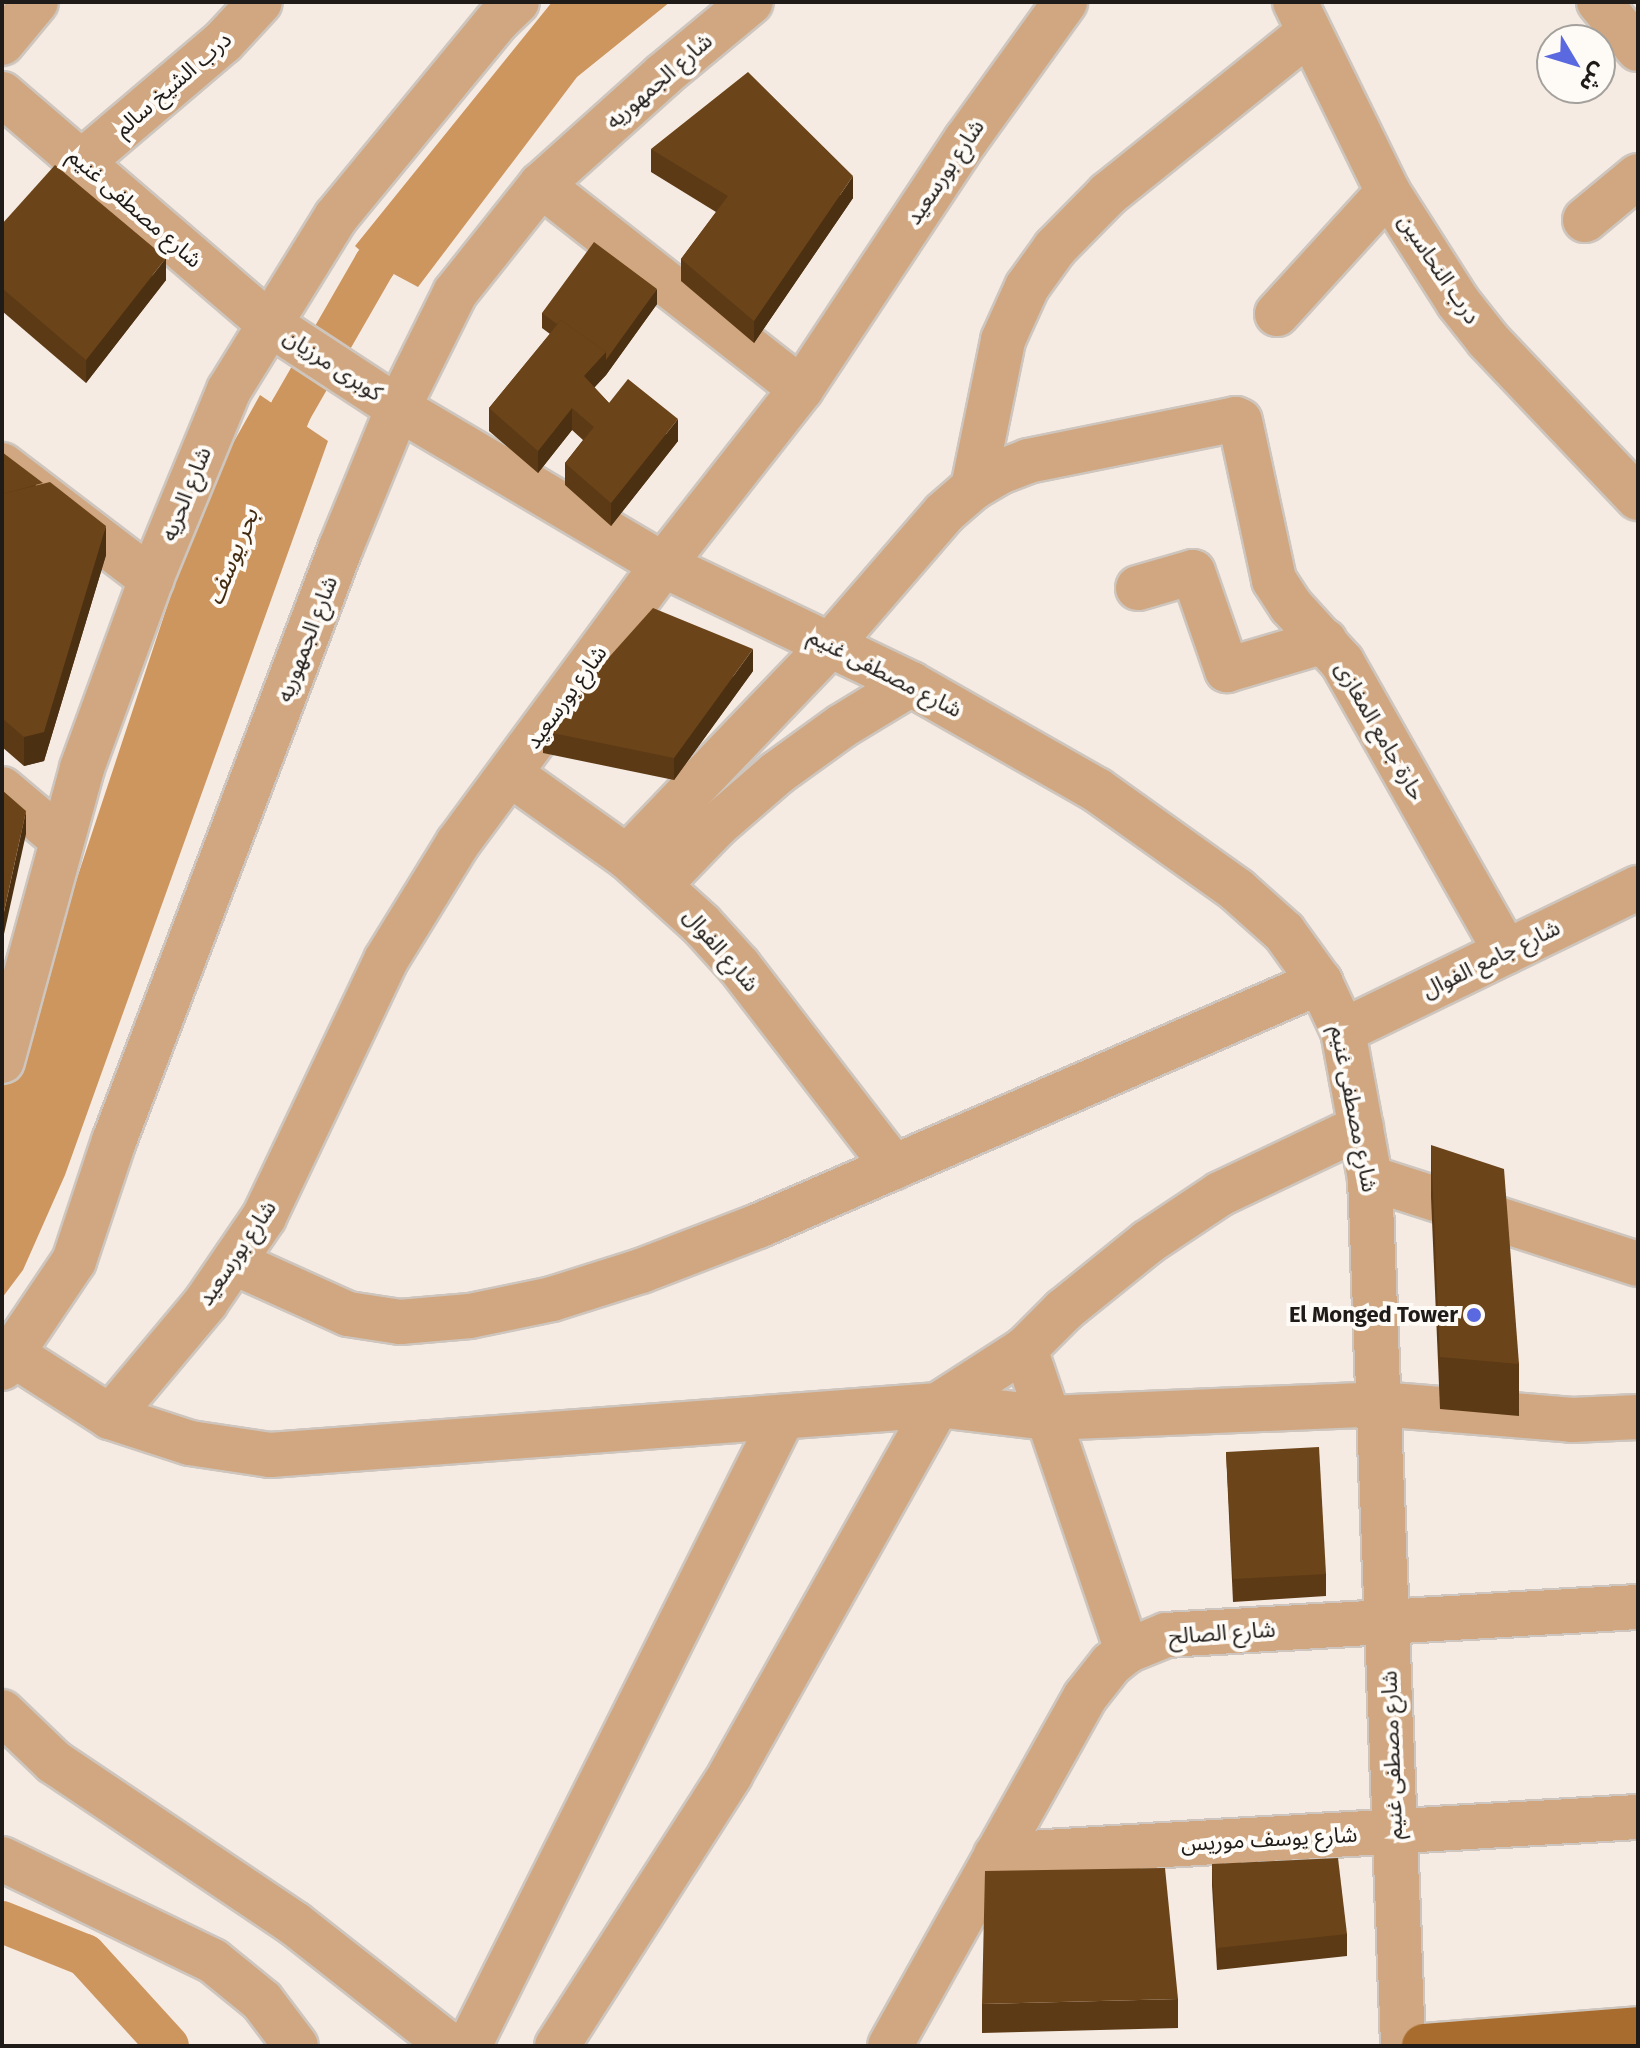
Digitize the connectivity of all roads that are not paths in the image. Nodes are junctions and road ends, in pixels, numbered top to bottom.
1 (36, 2) edge
2 (260, 2) edge
3 (751, 2) edge
4 (1065, 2) edge
5 (1599, 2) edge
6 (497, 9) edge
7 (1302, 17) edge
8 (2, 43) edge
9 (1638, 49) edge
10 (2, 94) edge
11 (83, 161) junction
12 (1638, 176) edge
13 (541, 185) junction
14 (1388, 192) junction
15 (1585, 220) dead end
16 (1277, 314) dead end
17 (268, 323) junction
18 (801, 389) junction
19 (398, 408) junction
20 (2, 465) edge
21 (973, 488) junction
22 (1638, 498) edge
23 (663, 565) junction
24 (151, 579) junction
25 (1138, 588) dead end
26 (1325, 641) junction
27 (831, 644) junction
28 (911, 684) junction
29 (510, 774) junction
30 (2, 789) edge
31 (60, 838) junction
32 (627, 857) junction
33 (660, 884) junction
34 (1638, 888) edge
35 (1506, 952) junction
36 (1320, 982) junction
37 (12, 986) edge
38 (1343, 1031) junction
39 (2, 1061) edge
40 (1361, 1127) junction
41 (894, 1167) junction
42 (1370, 1178) junction
43 (235, 1263) junction
44 (1638, 1264) edge
45 (1025, 1349) junction
46 (7, 1361) edge
47 (1379, 1404) junction
48 (938, 1405) junction
49 (110, 1417) junction
50 (783, 1417) junction
51 (1638, 1417) edge
52 (1049, 1418) junction
53 (1638, 1607) edge
54 (1387, 1622) junction
55 (1127, 1651) junction
56 (2, 1712) edge
57 (1638, 1817) edge
58 (1395, 1831) junction
59 (996, 1855) junction
60 (2, 1859) edge
61 (1638, 2029) edge
62 (1534, 2041) edge
63 (296, 2046) edge
64 (450, 2046) edge
65 (469, 2046) edge
66 (557, 2046) edge
67 (890, 2046) edge
68 (1403, 2046) edge
69 (1424, 2046) edge

1 - 8 street
2 - 11 street, درب الشيخ سالم
3 - 13 street, شارع الجمهوريه
4 - 18 street, شارع بورسعيد
5 - 9 street
6 - 17 street, شارع الحريه
7 - 14 street, درب النحاسين
7 - 21 street
10 - 11 street, شارع مصطفى غنيم
11 - 17 street, شارع مصطفى غنيم
12 - 15 street
13 - 18 street
13 - 19 street, شارع الجمهوريه
14 - 16 street
14 - 22 street, درب النحاسين
17 - 19 street, كوبرى مرزيان
17 - 24 street, شارع الحريه
18 - 23 street, شارع بورسعيد
19 - 23 street, شارع مصطفى غنيم
19 - 46 street, شارع الجمهوريه
20 - 24 street
21 - 26 street, حارة جامع المغازى
21 - 27 street
23 - 27 street, شارع مصطفى غنيم
23 - 29 street, شارع بورسعيد
24 - 31 street, شارع الحريه
25 - 26 street
26 - 35 street, حارة جامع المغازى
27 - 28 street, شارع مصطفى غنيم
27 - 32 street
28 - 33 street
28 - 36 street, شارع مصطفى غنيم
29 - 32 street, شارع الفوال
29 - 43 street, شارع بورسعيد
30 - 31 street
31 - 37 street, شارع الحريه
32 - 33 street, شارع الفوال
33 - 41 street, شارع الفوال
34 - 35 street, شارع جامع الفوال
35 - 38 street, شارع جامع الفوال
36 - 38 street, شارع مصطفى غنيم
36 - 41 street
37 - 39 street, شارع الحريه
38 - 40 street, شارع مصطفى غنيم
40 - 42 street, شارع مصطفى غنيم
40 - 45 street
41 - 43 street
42 - 44 street
42 - 47 street, شارع مصطفى غنيم
43 - 49 street, شارع بورسعيد
45 - 48 street
45 - 52 street
46 - 49 street
47 - 51 street
47 - 52 street
47 - 54 street, شارع مصطفى غنيم
48 - 50 street
48 - 52 street
48 - 66 street
49 - 50 street
50 - 65 street
52 - 55 street
53 - 54 street, شارع الصالح
54 - 55 street, شارع الصالح
54 - 58 street, شارع مصطفى غنيم
55 - 59 street, شارع الصالح
56 - 64 street
57 - 58 street, شارع يوسف موريس
58 - 59 street, شارع يوسف موريس
58 - 68 street, شارع مصطفى غنيم
59 - 67 street, شارع الصالح
60 - 63 street
61 - 62 main road
62 - 69 main road

